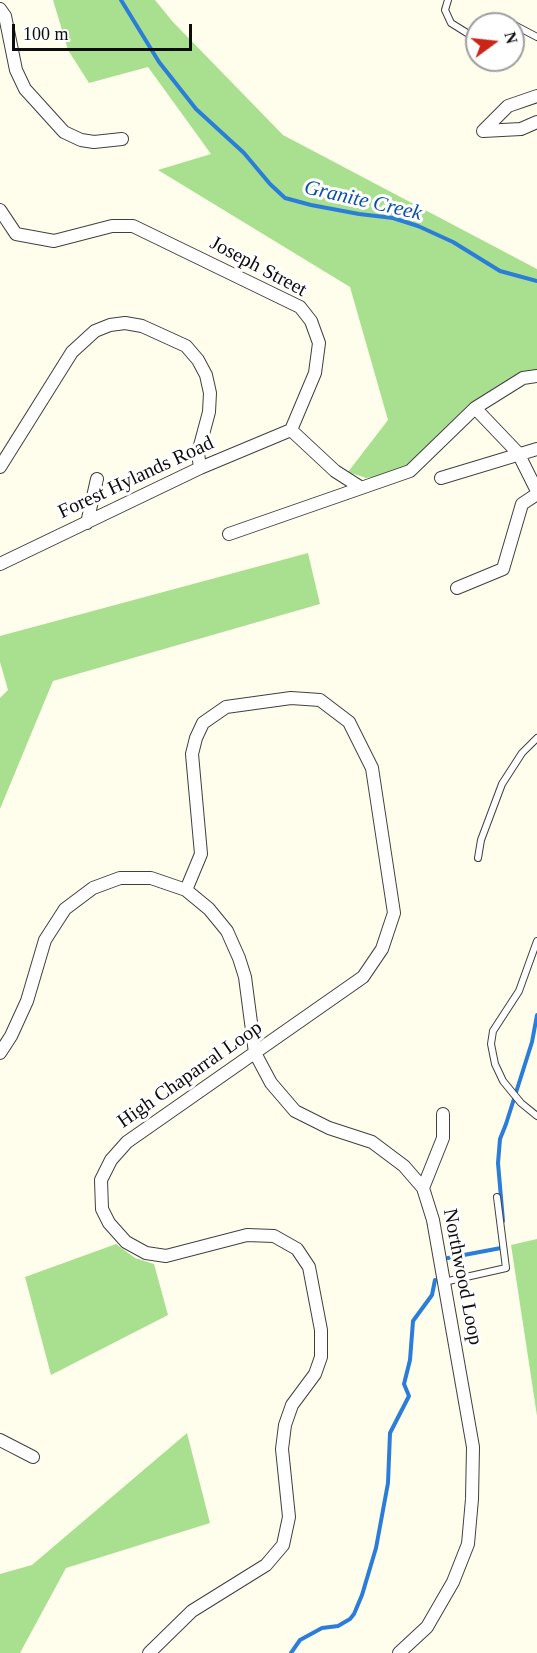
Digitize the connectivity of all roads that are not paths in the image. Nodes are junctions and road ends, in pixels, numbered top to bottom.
1 (448, 0) edge
2 (0, 9) edge
3 (465, 32) edge
4 (537, 96) edge
5 (537, 122) edge
6 (122, 139) dead end
7 (0, 210) edge
8 (537, 376) edge
9 (475, 408) junction
10 (291, 430) junction
11 (537, 449) edge
12 (518, 453) junction
13 (0, 467) edge
14 (200, 468) junction
15 (441, 478) dead end
16 (97, 479) dead end
17 (360, 487) junction
18 (537, 493) edge
19 (87, 523) junction
20 (229, 534) dead end
21 (0, 564) edge
22 (457, 588) dead end
23 (537, 738) edge
24 (478, 858) dead end
25 (186, 890) junction
26 (537, 941) edge
27 (0, 1053) edge
28 (255, 1053) junction
29 (443, 1114) dead end
30 (537, 1116) edge
31 (423, 1188) junction
32 (497, 1197) dead end
33 (444, 1282) junction
34 (0, 1440) edge
35 (33, 1456) dead end
36 (149, 1653) edge
37 (399, 1653) edge

1 - 3 lane
2 - 6 street
4 - 5 street
7 - 10 street, Joseph Street
8 - 9 street
9 - 12 street
9 - 17 street
10 - 14 street, Forest Hylands Road
10 - 17 street
11 - 12 street
12 - 15 street
12 - 18 street
13 - 14 street
14 - 19 street, Forest Hylands Road
16 - 19 street
17 - 20 street
18 - 22 street
19 - 21 street, Forest Hylands Road
23 - 24 lane
25 - 27 street, Northwood Loop
25 - 28 street, Northwood Loop
25 - 28 street, High Chaparral Loop
26 - 30 lane
28 - 31 street, Northwood Loop
28 - 36 street, High Chaparral Loop
29 - 31 street
31 - 33 street, Northwood Loop
32 - 33 lane
33 - 37 street, Northwood Loop
34 - 35 street

